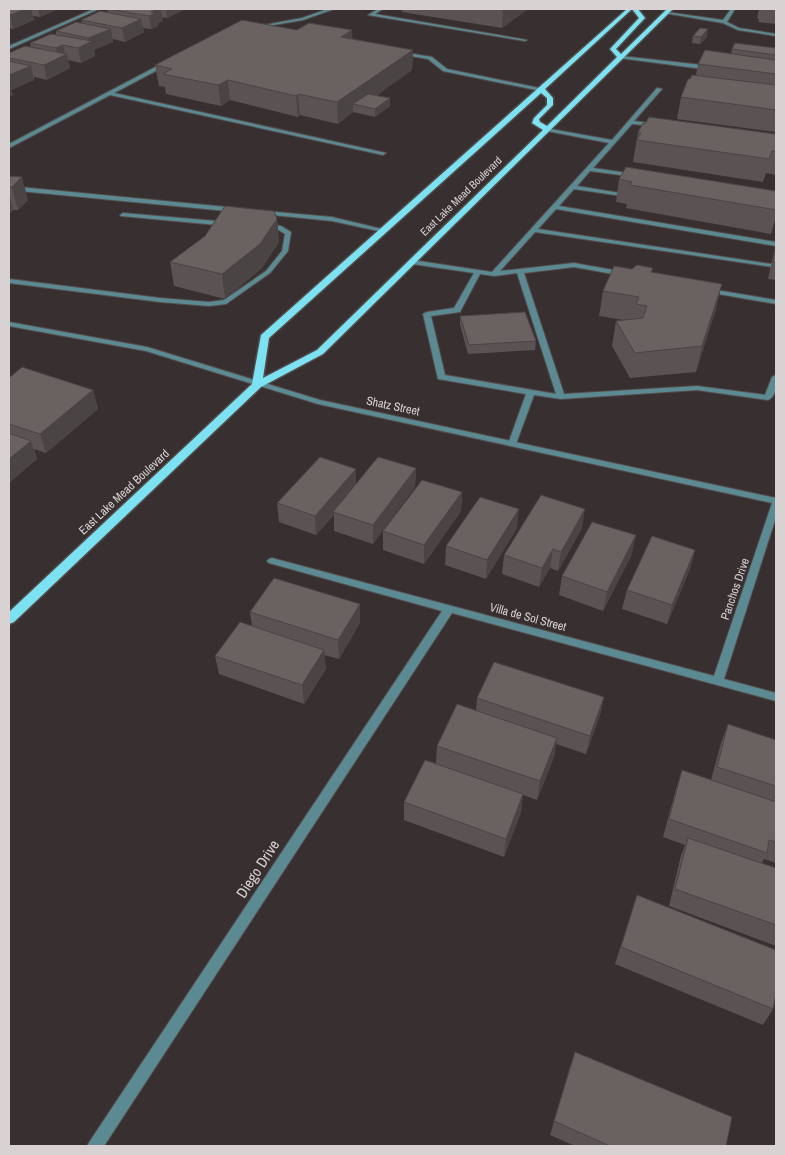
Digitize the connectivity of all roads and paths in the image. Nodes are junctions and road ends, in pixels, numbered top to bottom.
1 (97, 9) edge
2 (332, 9) edge
3 (381, 9) edge
4 (630, 9) edge
5 (636, 9) edge
6 (733, 9) edge
7 (668, 11) edge
8 (724, 22) junction
9 (277, 23) junction
10 (245, 28) edge
11 (287, 29) edge
12 (776, 35) edge
13 (525, 40) dead end
14 (9, 48) edge
15 (392, 51) edge
16 (620, 57) junction
17 (169, 61) edge
18 (720, 68) edge
19 (540, 89) junction
20 (659, 89) dead end
21 (111, 94) junction
22 (631, 122) junction
23 (660, 126) edge
24 (547, 129) junction
25 (613, 142) junction
26 (9, 146) edge
27 (383, 153) dead end
28 (588, 169) junction
29 (638, 177) edge
30 (572, 187) junction
31 (9, 188) edge
32 (620, 195) dead end
33 (554, 207) junction
34 (244, 211) edge
35 (254, 212) edge
36 (123, 216) dead end
37 (240, 224) edge
38 (258, 226) edge
39 (383, 230) junction
40 (534, 230) junction
41 (776, 244) edge
42 (412, 262) junction
43 (771, 266) dead end
44 (520, 271) junction
45 (478, 272) junction
46 (494, 274) junction
47 (632, 276) edge
48 (9, 281) edge
49 (699, 288) edge
50 (776, 302) edge
51 (9, 324) edge
52 (776, 377) edge
53 (257, 385) junction
54 (531, 392) junction
55 (561, 397) junction
56 (512, 444) junction
57 (776, 502) edge
58 (272, 561) dead end
59 (449, 609) junction
60 (9, 619) edge
61 (717, 682) junction
62 (776, 697) edge
63 (95, 1146) edge

1 - 14 street
2 - 9 street
3 - 13 street
4 - 19 main road, East Lake Mead Boulevard
5 - 16 main road
6 - 8 street
7 - 8 street
7 - 16 main road, East Lake Mead Boulevard
8 - 12 street
9 - 10 street
9 - 11 street
15 - 19 street
16 - 18 street
16 - 24 main road, East Lake Mead Boulevard
17 - 21 street
19 - 24 main road
19 - 39 main road, East Lake Mead Boulevard
20 - 22 street
21 - 26 street
21 - 27 street
22 - 23 street
22 - 25 street
24 - 25 street
24 - 42 main road, East Lake Mead Boulevard
25 - 28 street
28 - 29 street
28 - 30 street
30 - 32 street
30 - 33 street
31 - 34 street
33 - 40 street
33 - 41 street
35 - 39 street
36 - 37 street
38 - 48 street
39 - 53 main road, East Lake Mead Boulevard
40 - 43 street
40 - 46 street
42 - 45 street
42 - 53 main road, East Lake Mead Boulevard
44 - 46 street
44 - 47 street
44 - 55 street
45 - 46 street
45 - 54 street
49 - 50 street
51 - 53 street, Shatz Street
52 - 55 street
53 - 56 street, Shatz Street
53 - 60 main road, East Lake Mead Boulevard
54 - 55 street
54 - 56 street
56 - 57 street, Shatz Street
57 - 61 street, Panchos Drive
58 - 59 street, Villa de Sol Street
59 - 61 street, Villa de Sol Street
59 - 63 street, Diego Drive
61 - 62 street, Villa de Sol Street

